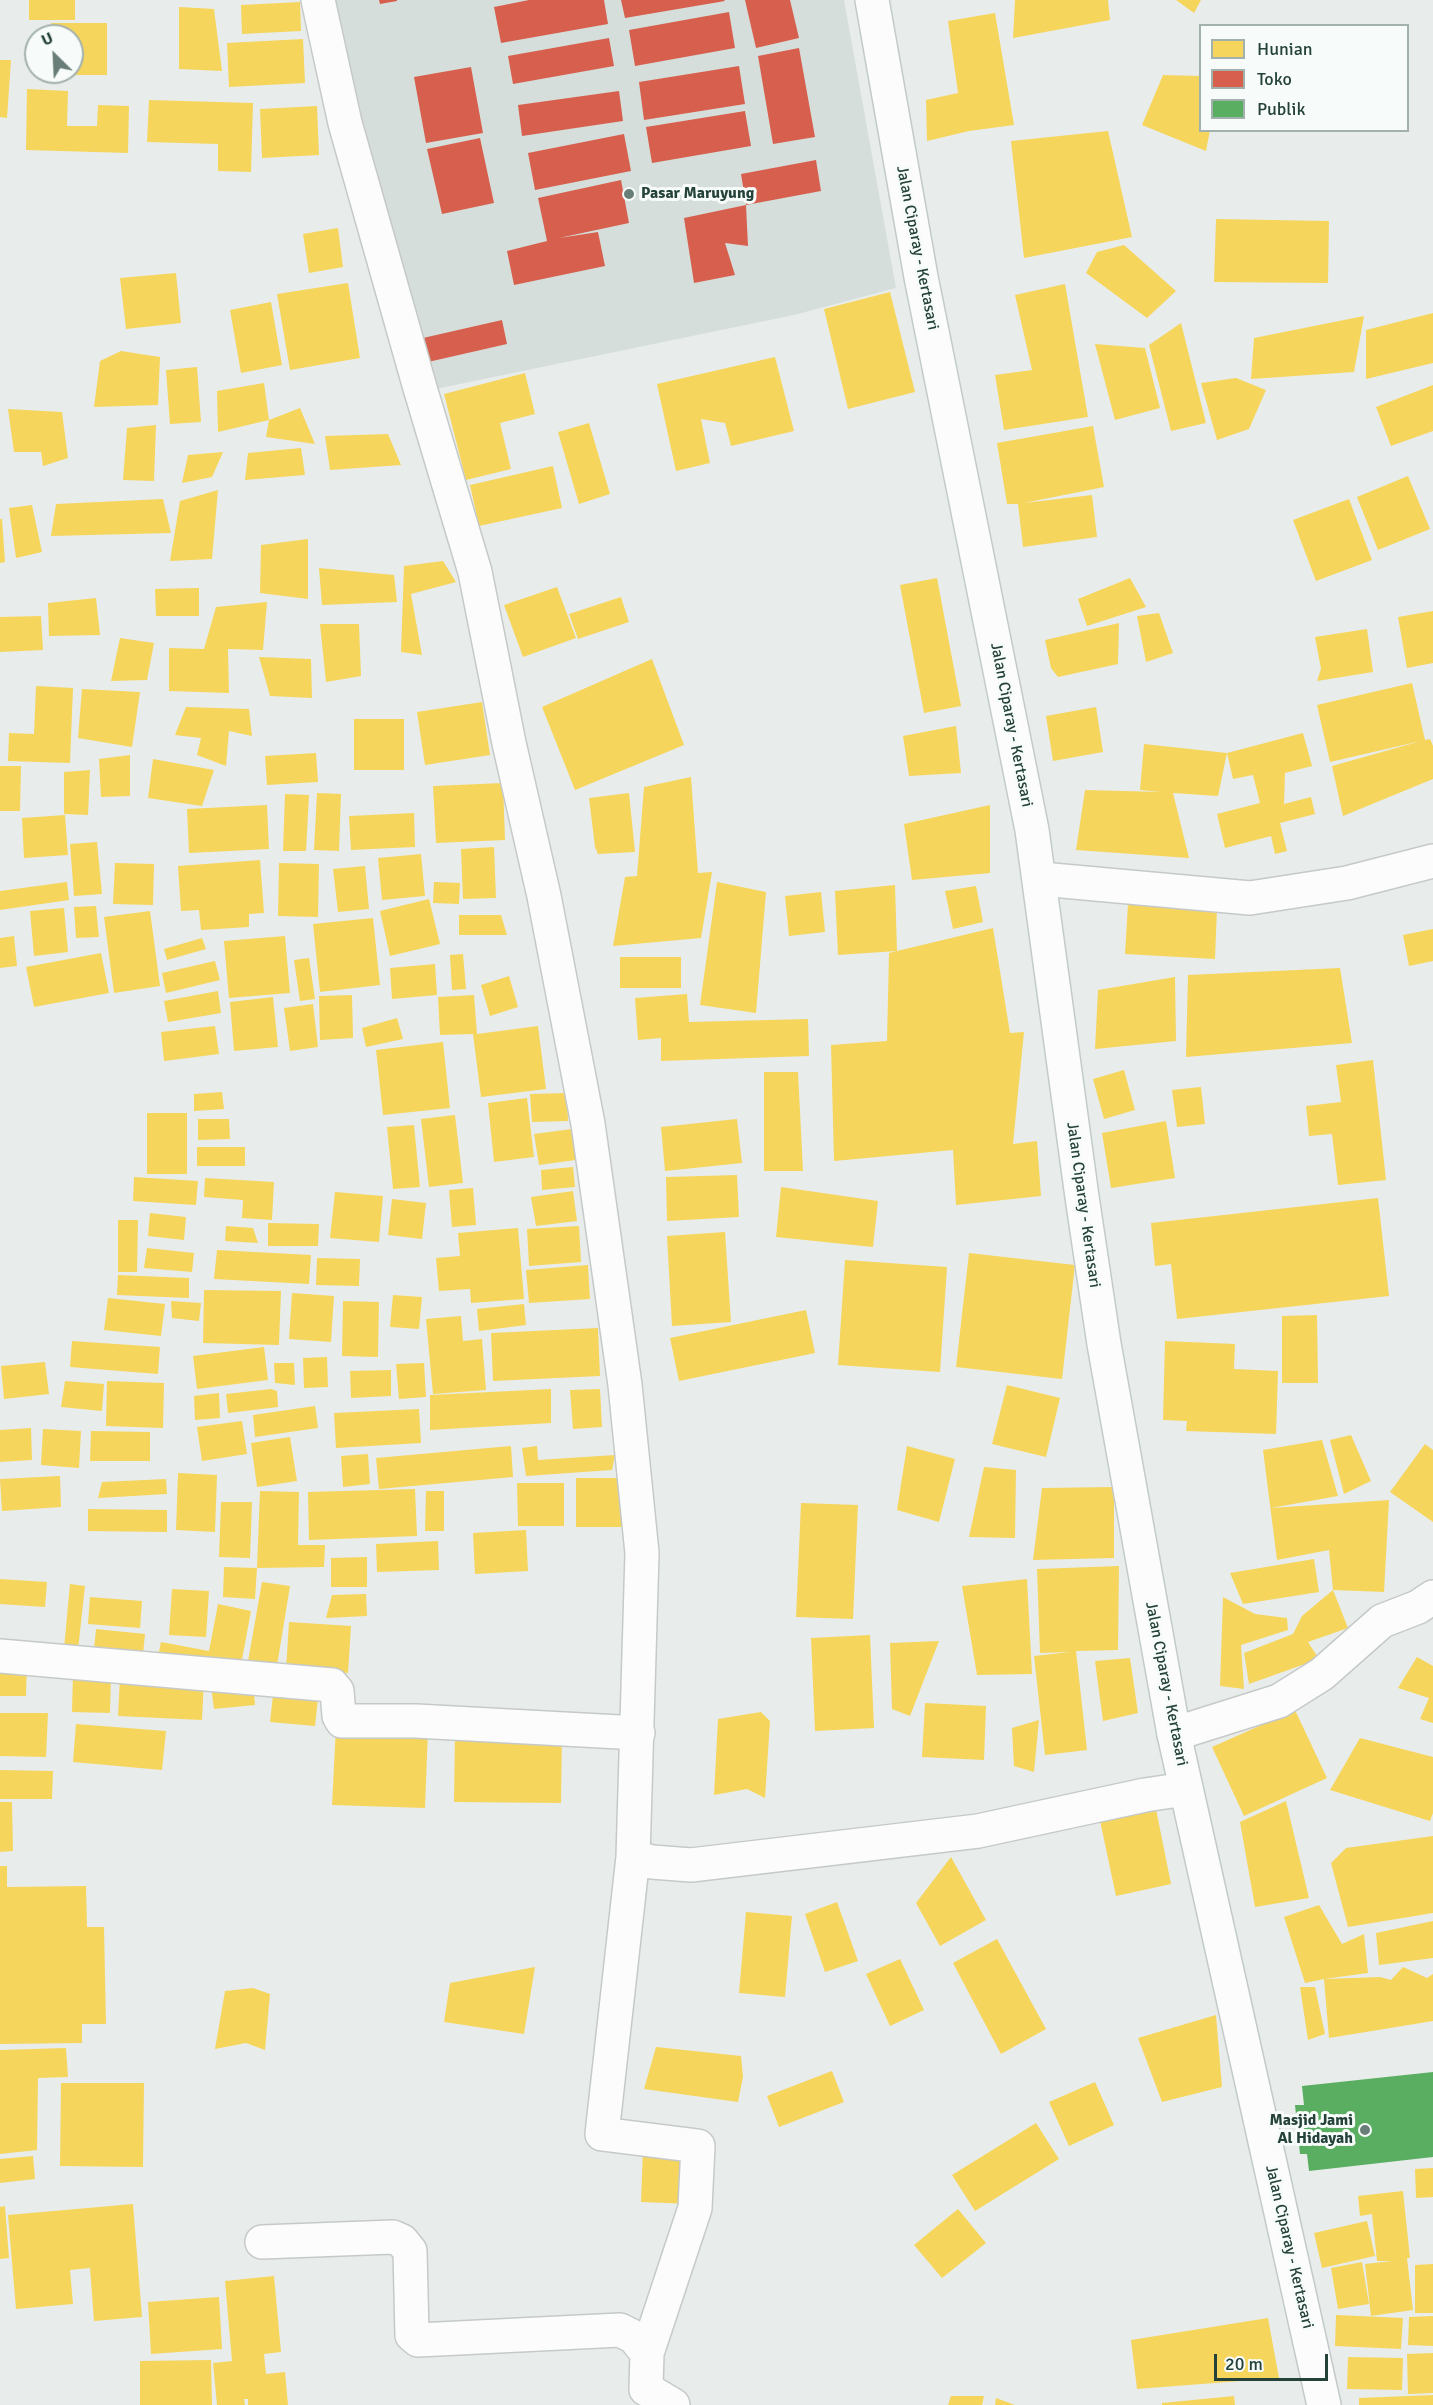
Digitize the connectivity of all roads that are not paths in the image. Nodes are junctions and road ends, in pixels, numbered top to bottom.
1 (318, 0) edge
2 (872, 0) edge
3 (1433, 861) edge
4 (1041, 879) junction
5 (1433, 1598) edge
6 (0, 1656) edge
7 (638, 1733) junction
8 (1174, 1734) junction
9 (1186, 1789) junction
10 (633, 1857) junction
11 (262, 2242) dead end
12 (647, 2353) junction
13 (653, 2400) edge
14 (1324, 2405) edge

1 - 7 street
2 - 4 street, Jalan Ciparay - Kertasari
3 - 4 street
4 - 8 street, Jalan Ciparay - Kertasari
5 - 8 street
6 - 7 street
7 - 10 street
8 - 9 street, Jalan Ciparay - Kertasari
9 - 10 street
9 - 14 street, Jalan Ciparay - Kertasari
10 - 12 street
11 - 12 street
12 - 13 street

